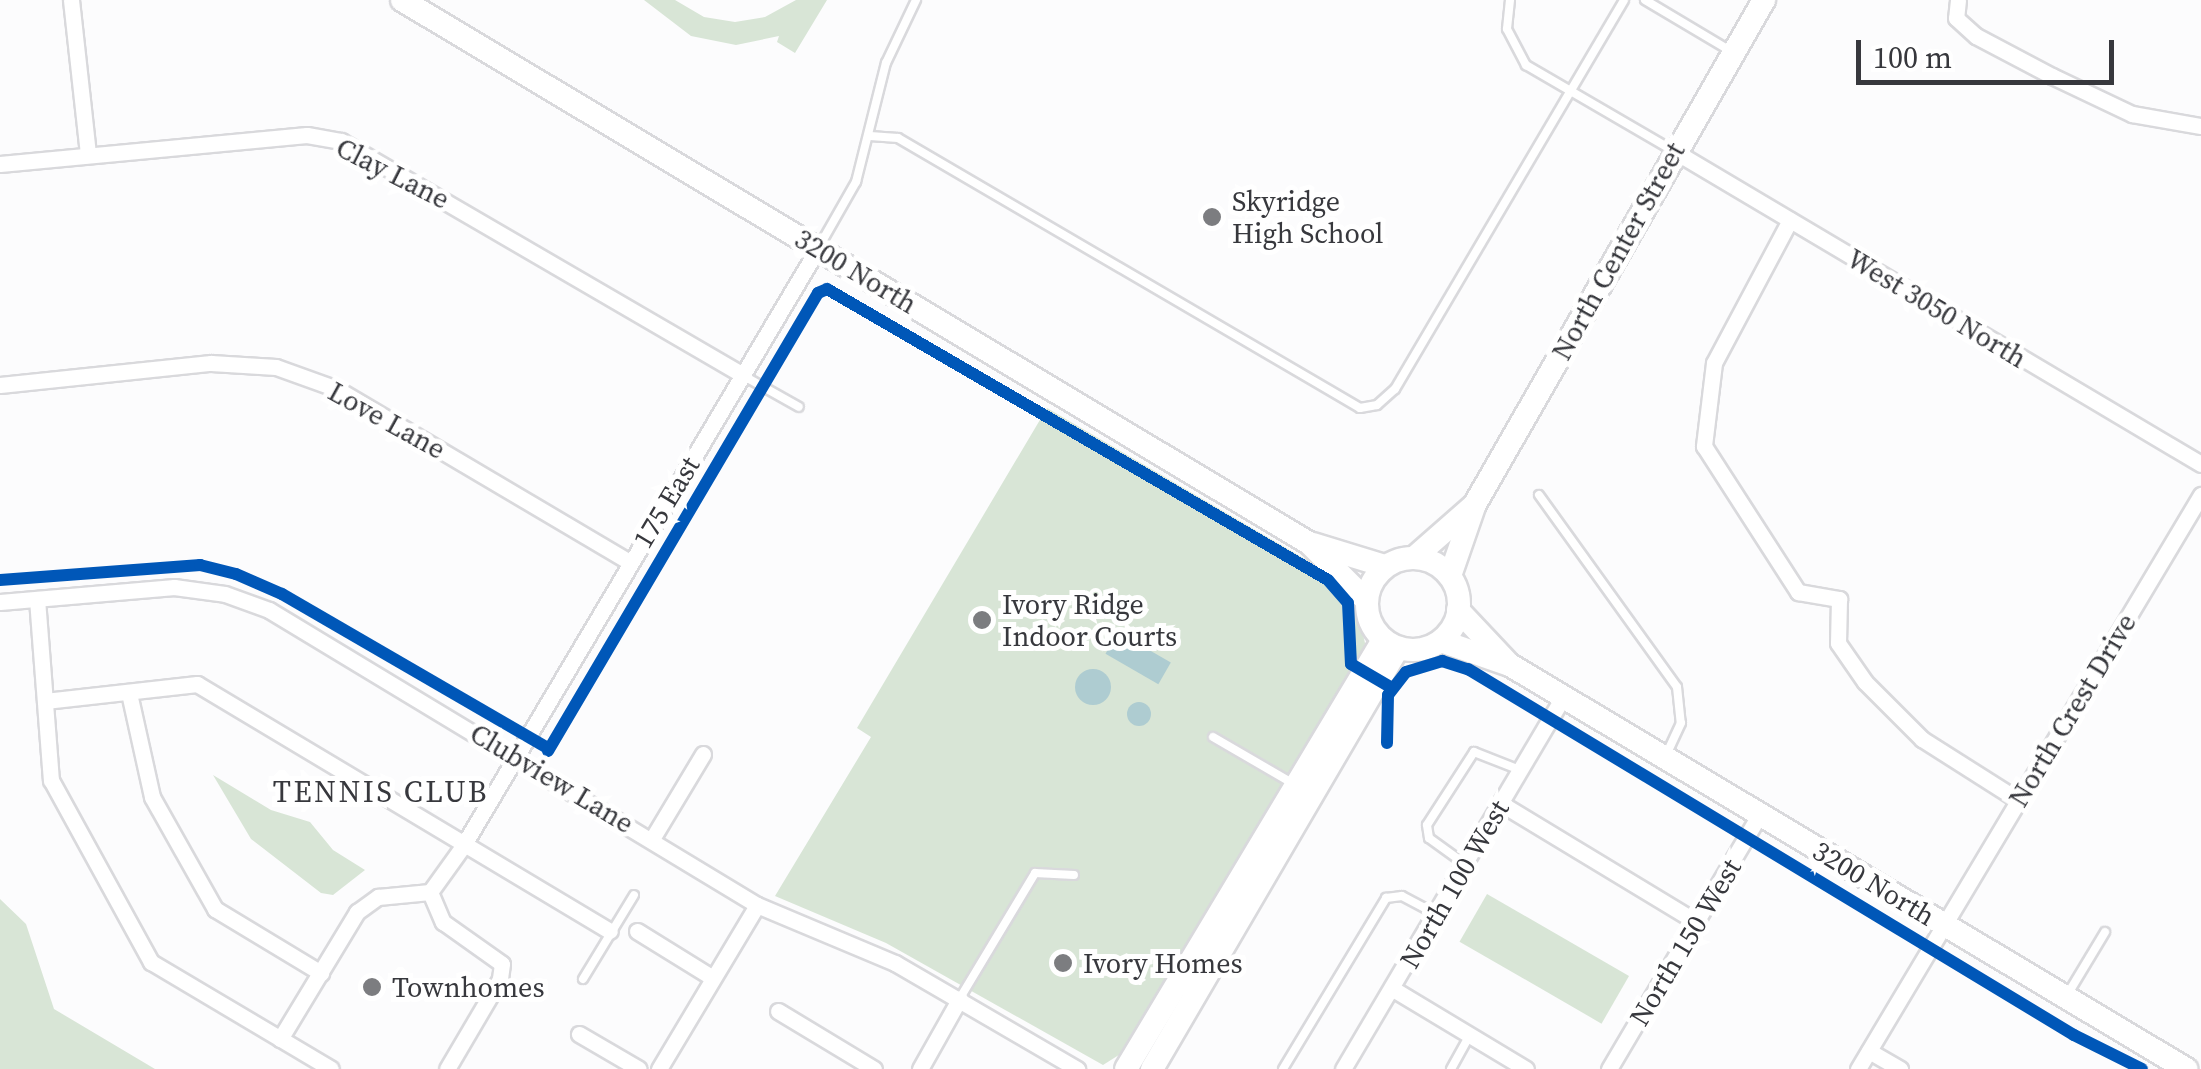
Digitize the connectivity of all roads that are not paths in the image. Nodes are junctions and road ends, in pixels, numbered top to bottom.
1 (72, 0) edge
2 (402, 0) edge
3 (916, 0) edge
4 (1510, 0) edge
5 (1624, 0) edge
6 (1646, 0) edge
7 (1764, 0) edge
8 (1958, 0) edge
9 (1733, 52) junction
10 (1570, 91) junction
11 (2201, 126) edge
12 (870, 136) junction
13 (1674, 151) junction
14 (88, 155) junction
15 (0, 164) edge
16 (1790, 220) junction
17 (818, 248) junction
18 (742, 374) junction
19 (0, 385) edge
20 (799, 407) dead end
21 (2201, 464) edge
22 (1539, 496) dead end
23 (2201, 496) edge
24 (1475, 504) junction
25 (1309, 543) junction
26 (1415, 557) junction
27 (630, 562) junction
28 (1386, 566) junction
29 (1450, 576) junction
30 (37, 599) junction
31 (1367, 600) junction
32 (0, 602) edge
33 (1458, 610) junction
34 (1441, 641) junction
35 (1390, 644) junction
36 (1510, 665) junction
37 (129, 693) junction
38 (1562, 698) junction
39 (45, 701) junction
40 (1213, 737) dead end
41 (703, 754) dead end
42 (516, 757) junction
43 (1664, 759) junction
44 (1520, 770) junction
45 (1296, 785) junction
46 (2018, 800) junction
47 (1500, 803) junction
48 (1759, 815) junction
49 (652, 839) junction
50 (463, 846) junction
51 (1465, 864) junction
52 (1074, 875) dead end
53 (430, 892) junction
54 (634, 896) dead end
55 (757, 905) junction
56 (1436, 914) junction
57 (1698, 923) junction
58 (1944, 925) junction
59 (610, 932) junction
60 (637, 932) dead end
61 (2105, 932) dead end
62 (321, 973) junction
63 (713, 978) junction
64 (583, 979) dead end
65 (1393, 989) junction
66 (960, 998) junction
67 (2066, 998) junction
68 (778, 1011) dead end
69 (579, 1034) dead end
70 (1470, 1035) junction
71 (280, 1039) junction
72 (1869, 1050) junction
73 (1503, 1063) edge
74 (331, 1069) edge
75 (448, 1069) edge
76 (639, 1069) edge
77 (659, 1069) edge
78 (874, 1069) edge
79 (920, 1069) edge
80 (1077, 1069) edge
81 (1126, 1069) edge
82 (1152, 1069) edge
83 (1283, 1069) edge
84 (1343, 1069) edge
85 (1451, 1069) edge
86 (1526, 1069) edge
87 (1610, 1069) edge
88 (1858, 1069) edge
89 (1900, 1069) edge
90 (2186, 1069) edge

1 - 14 street
2 - 17 street, 3200 North
3 - 12 lane
4 - 10 lane
5 - 10 lane
6 - 9 lane
7 - 9 street, North Center Street
8 - 11 street
9 - 13 street, North Center Street
10 - 12 lane
10 - 13 lane
12 - 17 lane
13 - 16 street, West 3050 North
13 - 24 street, North Center Street
14 - 15 street, Clay Lane
14 - 18 street, Clay Lane
16 - 21 street, West 3050 North
16 - 46 street
17 - 18 street, 175 East
17 - 25 street, 3200 North
18 - 20 lane
18 - 27 street, 175 East
19 - 27 street, Love Lane
22 - 43 lane
23 - 46 street, North Crest Drive
24 - 26 street
24 - 29 street
25 - 28 street
25 - 31 street
26 - 28 street
26 - 29 street
27 - 42 street, 175 East
28 - 31 street
29 - 33 street
30 - 32 street, Clubview Lane
30 - 39 street
30 - 42 street, Clubview Lane
31 - 35 street
33 - 34 street
33 - 36 street
34 - 35 street
34 - 36 street
35 - 45 street
35 - 82 street
36 - 38 street, 3200 North
37 - 39 street
37 - 50 street
37 - 62 street
38 - 43 street, 3200 North
38 - 44 street, North 100 West
39 - 71 street
40 - 45 lane
41 - 49 street
42 - 49 street, Clubview Lane
42 - 50 street, 175 East
43 - 48 street, 3200 North
44 - 47 street, North 100 West
44 - 51 lane
45 - 81 street
46 - 58 street, North Crest Drive
47 - 51 street, North 100 West
47 - 57 street
48 - 57 street, North 150 West
48 - 58 street, 3200 North
49 - 55 street, Clubview Lane
50 - 53 street, 175 East
50 - 59 street
51 - 56 street, North 100 West
52 - 66 lane
53 - 62 street
53 - 75 street
54 - 59 lane
55 - 63 street
55 - 66 street, Clubview Lane
56 - 65 street, North 100 West
56 - 83 lane
57 - 87 street, North 150 West
58 - 67 street, 3200 North
58 - 72 street, North Crest Drive
59 - 64 lane
60 - 63 street
61 - 67 lane
62 - 71 street
63 - 77 street
65 - 70 street
65 - 84 street, North 100 West
66 - 79 street
66 - 80 street, Clubview Lane
67 - 90 street, 3200 North
68 - 78 street
69 - 76 street
70 - 73 street
70 - 85 lane
71 - 74 street
72 - 88 street, North Crest Drive
72 - 89 street
73 - 86 street

